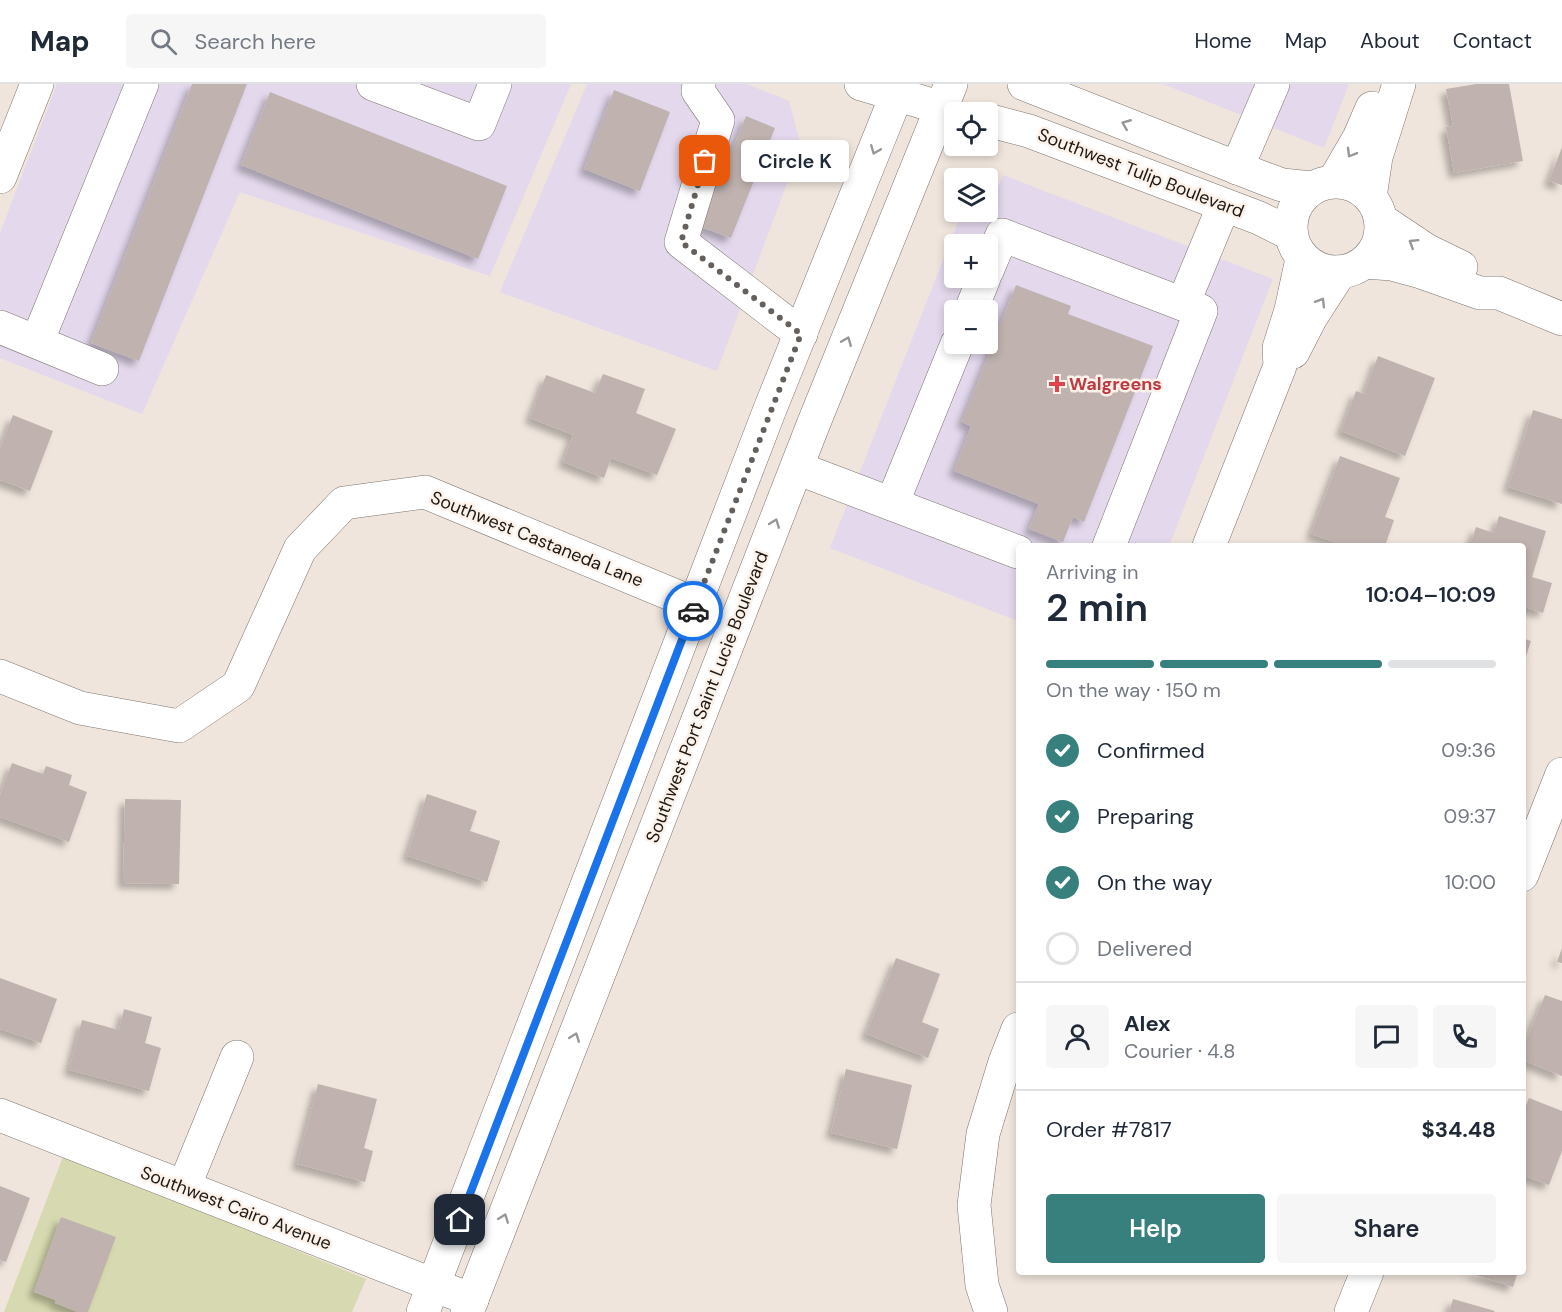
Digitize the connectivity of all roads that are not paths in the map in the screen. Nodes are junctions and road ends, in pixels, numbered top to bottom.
1 (37, 84) edge
2 (141, 84) edge
3 (373, 84) edge
4 (495, 84) edge
5 (699, 84) edge
6 (861, 84) edge
7 (1024, 84) edge
8 (1273, 84) edge
9 (1381, 84) edge
10 (1399, 84) edge
11 (899, 90) edge
12 (950, 102) edge
13 (944, 116) edge
14 (998, 123) edge
15 (1237, 168) junction
16 (0, 177) edge
17 (1323, 185) junction
18 (1224, 205) junction
19 (1375, 208) junction
20 (998, 245) edge
21 (1296, 247) junction
22 (1353, 267) junction
23 (1499, 293) junction
24 (1183, 304) junction
25 (1562, 319) edge
26 (0, 327) edge
27 (801, 334) junction
28 (37, 342) junction
29 (953, 354) edge
30 (1280, 366) junction
31 (102, 369) dead end
32 (797, 468) junction
33 (892, 504) junction
34 (1110, 543) edge
35 (1210, 543) edge
36 (1016, 551) edge
37 (695, 604) junction
38 (0, 676) edge
39 (1562, 774) edge
40 (1526, 865) edge
41 (1016, 1034) edge
42 (237, 1057) dead end
43 (0, 1115) edge
44 (184, 1188) junction
45 (1366, 1275) edge
46 (429, 1299) edge
47 (470, 1306) edge
48 (981, 1309) edge
49 (1351, 1312) edge

1 - 16 street
2 - 28 street
3 - 4 street
5 - 27 street
6 - 11 street
15 -> 7 street
8 - 15 street
9 -> 17 street
10 - 19 street
11 - 12 street
11 -> 27 street
32 -> 13 street, Southwest Port Saint Lucie Boulevard
14 - 18 street, Southwest Tulip Boulevard
15 - 17 street
17 - 19 street
17 - 21 street
18 - 21 street, Southwest Tulip Boulevard
18 - 24 street
19 - 22 street
23 -> 19 street
20 - 24 street
21 - 22 street
21 - 30 street
22 - 23 street
30 -> 22 street
23 - 25 street
24 - 34 street
26 - 28 street
27 - 37 street
28 - 31 street
29 - 33 street
30 - 35 street
32 - 33 street
47 -> 32 street, Southwest Port Saint Lucie Boulevard
33 - 36 street
37 - 38 street, Southwest Castaneda Lane
37 - 46 street
39 - 40 street
41 - 48 street
42 - 44 street
43 - 44 street, Southwest Cairo Avenue
44 - 46 street, Southwest Cairo Avenue
45 - 49 street
46 - 47 street, Southwest Cairo Avenue

